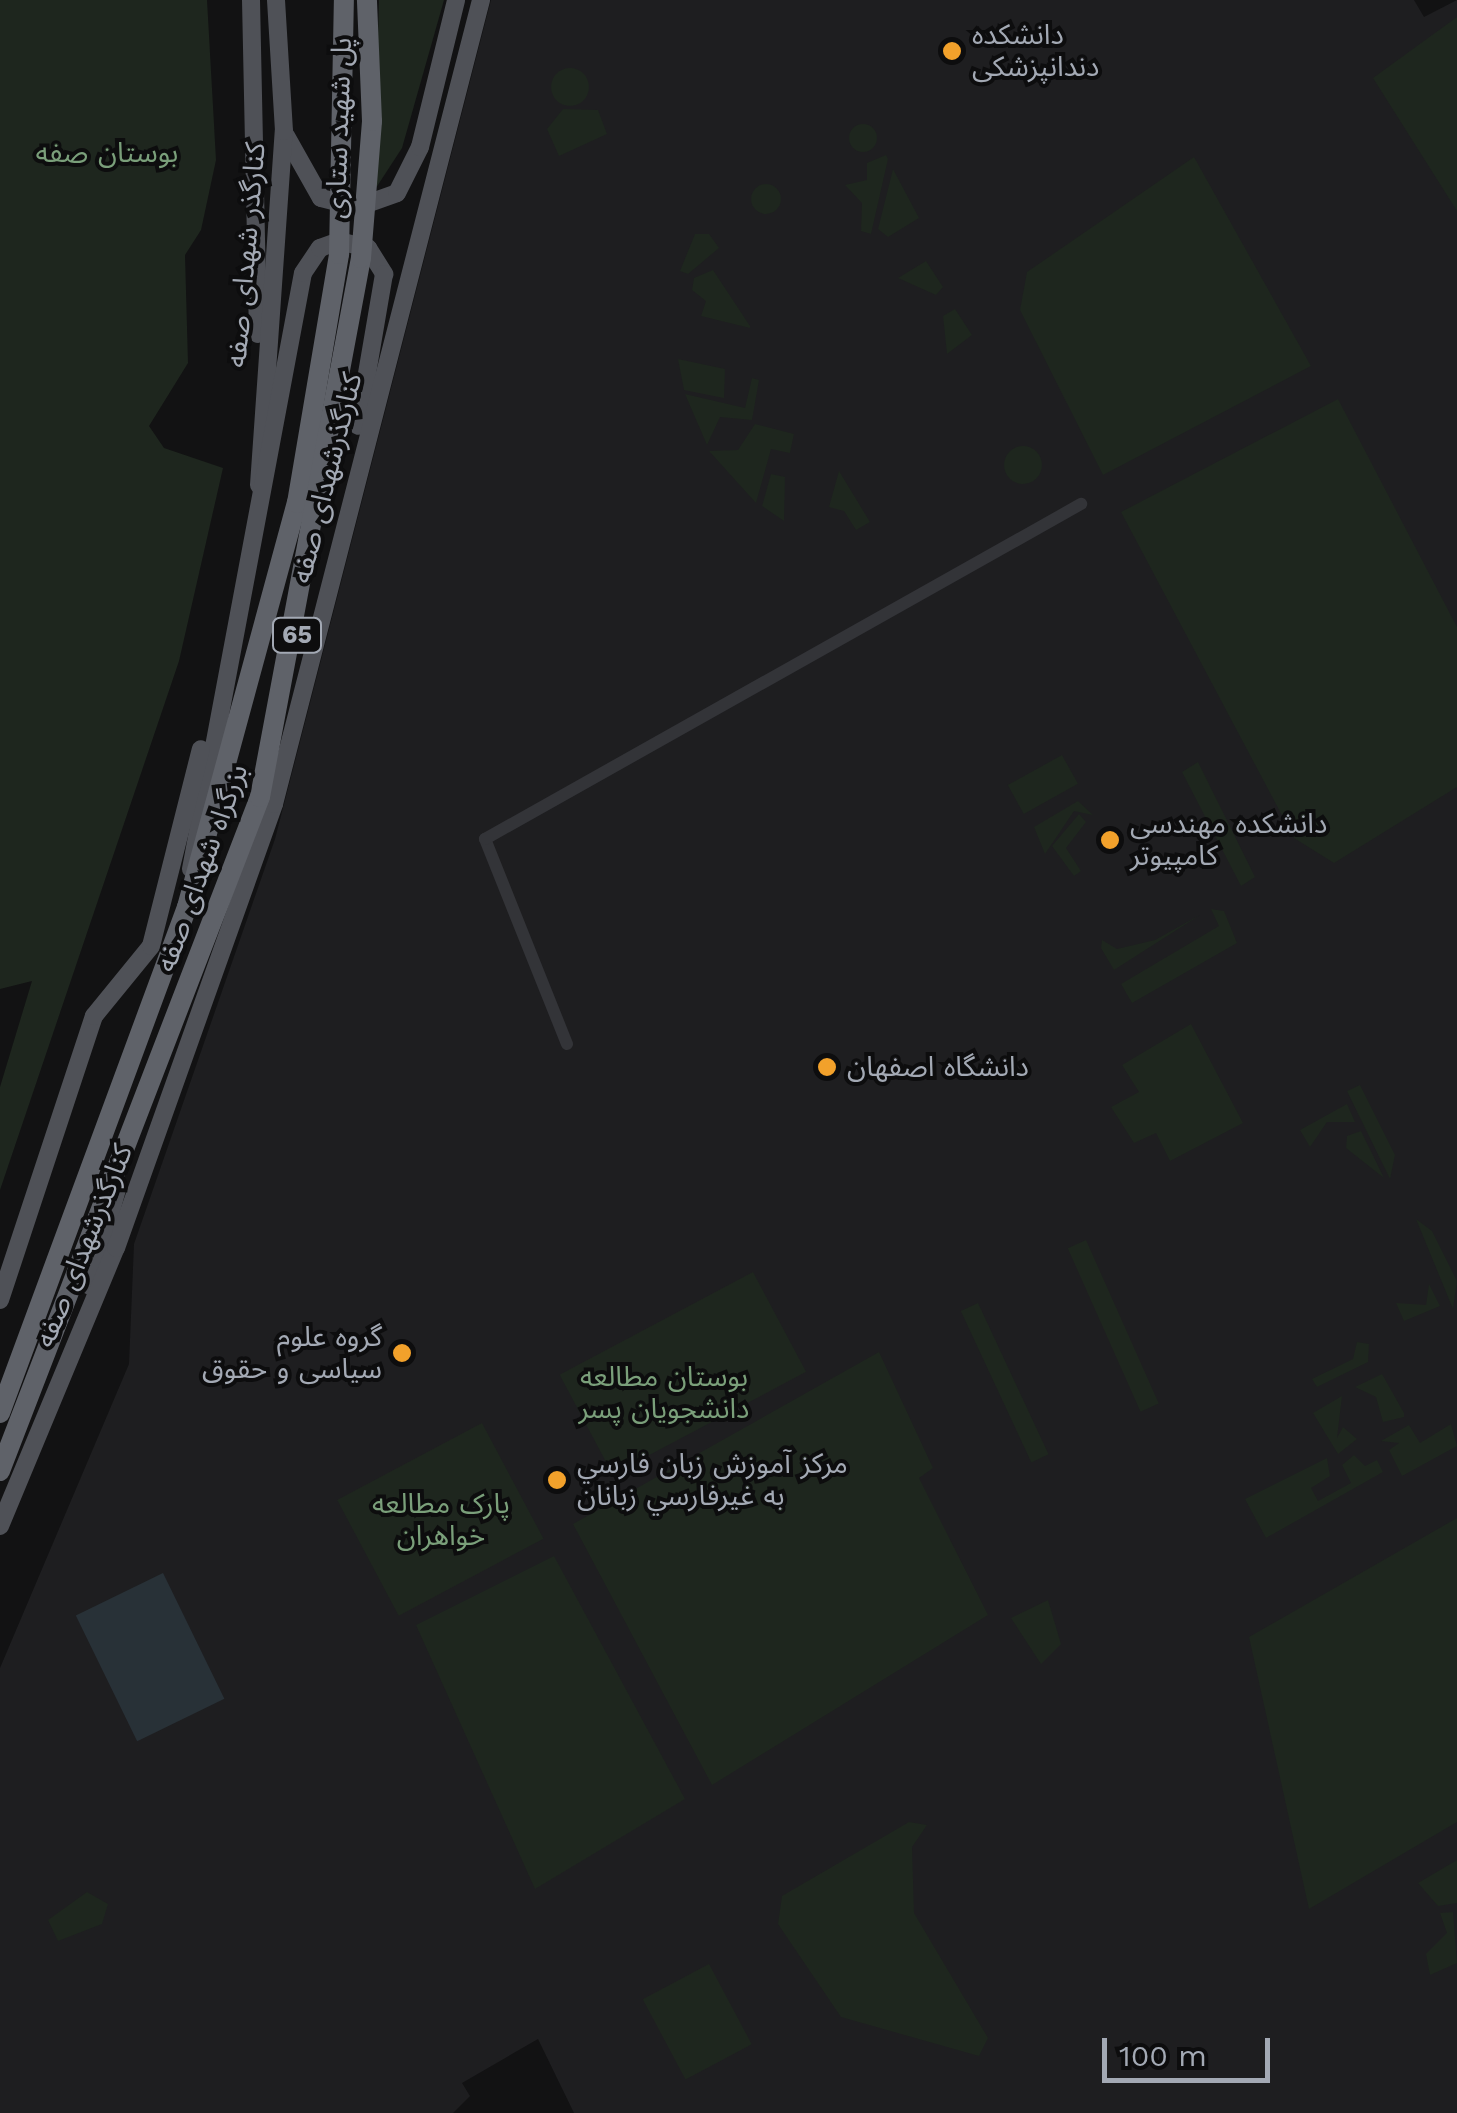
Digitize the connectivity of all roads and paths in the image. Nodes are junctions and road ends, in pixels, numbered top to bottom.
1 (251, 0) edge
2 (276, 0) edge
3 (344, 0) edge
4 (367, 0) edge
5 (456, 0) edge
6 (481, 0) edge
7 (284, 131) junction
8 (339, 254) joint
9 (362, 258) joint
10 (258, 418) junction
11 (1082, 504) dead end
12 (260, 516) junction
13 (330, 574) junction
14 (216, 723) junction
15 (187, 907) junction
16 (567, 1044) dead end
17 (147, 1094) junction
18 (0, 1300) edge
19 (67, 1363) junction
20 (0, 1413) edge
21 (0, 1471) edge
22 (0, 1511) edge
23 (0, 1526) edge

1 - 10 main road
2 - 7 main road, کنارگذر شهدای صفه
3 - 8 highway, پل شهید ستاری / 65, bridge
4 - 9 highway, پل شهید ستاری / 65, bridge
5 - 7 main road
6 - 13 main road, کنارگذرشهدای صفه
7 - 10 main road, کنارگذر شهدای صفه
8 - 15 highway, بزرگراه شهدای صفه / 65
9 - 17 highway, بزرگراه شهدای صفه / 65
10 - 12 main road, کنارگذر شهدای صفه
11 - 16 street
12 - 13 main road
12 - 14 main road
13 - 19 main road, کنارگذرشهدای صفه
14 - 15 main road
14 - 18 main road, کنارگذرشهدای صفه
15 - 20 highway, بزرگراه شهدای صفه / 65
17 - 19 main road
17 - 21 highway, بزرگراه شهدای صفه / 65
19 - 22 main road
19 - 23 main road, کنارگذرشهدای صفه

